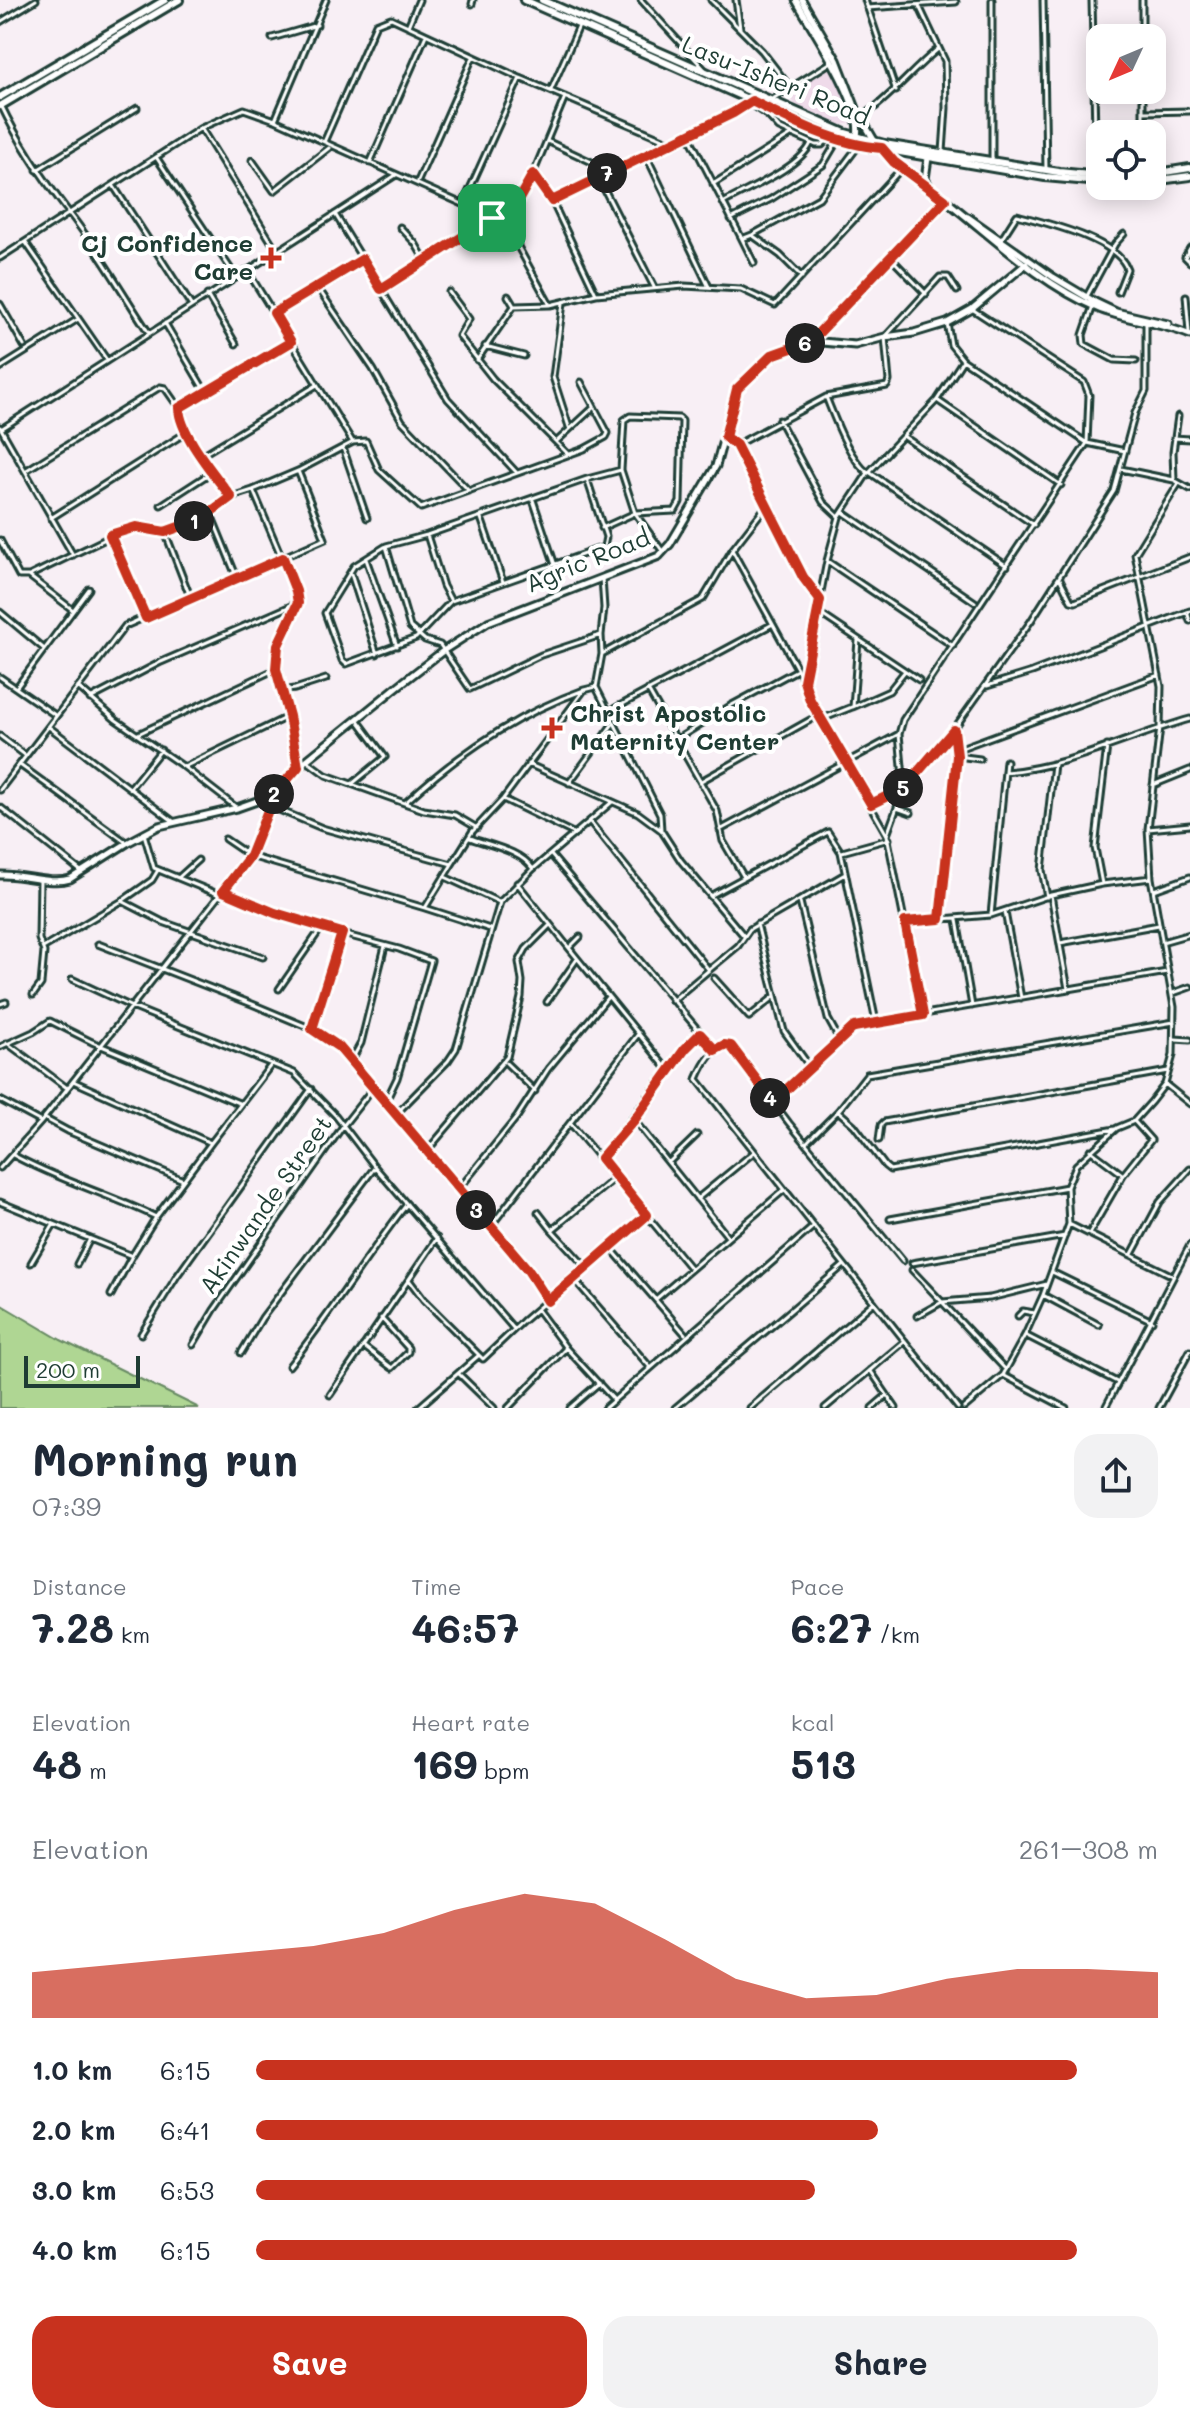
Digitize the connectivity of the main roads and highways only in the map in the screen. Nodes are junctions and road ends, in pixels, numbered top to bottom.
1 (165, 0) edge
2 (179, 0) edge
3 (524, 0) edge
4 (542, 0) edge
5 (581, 21) junction
6 (0, 103) edge
7 (1190, 168) edge
8 (1166, 172) edge
9 (1086, 176) edge
10 (1190, 176) edge
11 (1086, 178) edge
12 (1166, 179) edge

1 - 6 main road
2 - 6 main road
3 - 5 main road, Lasu-Isheri Road
4 - 5 main road, Lasu-Isheri Road
5 - 9 main road, Lasu-Isheri Road
5 - 11 main road, Lasu-Isheri Road
7 - 8 main road
10 - 12 main road

